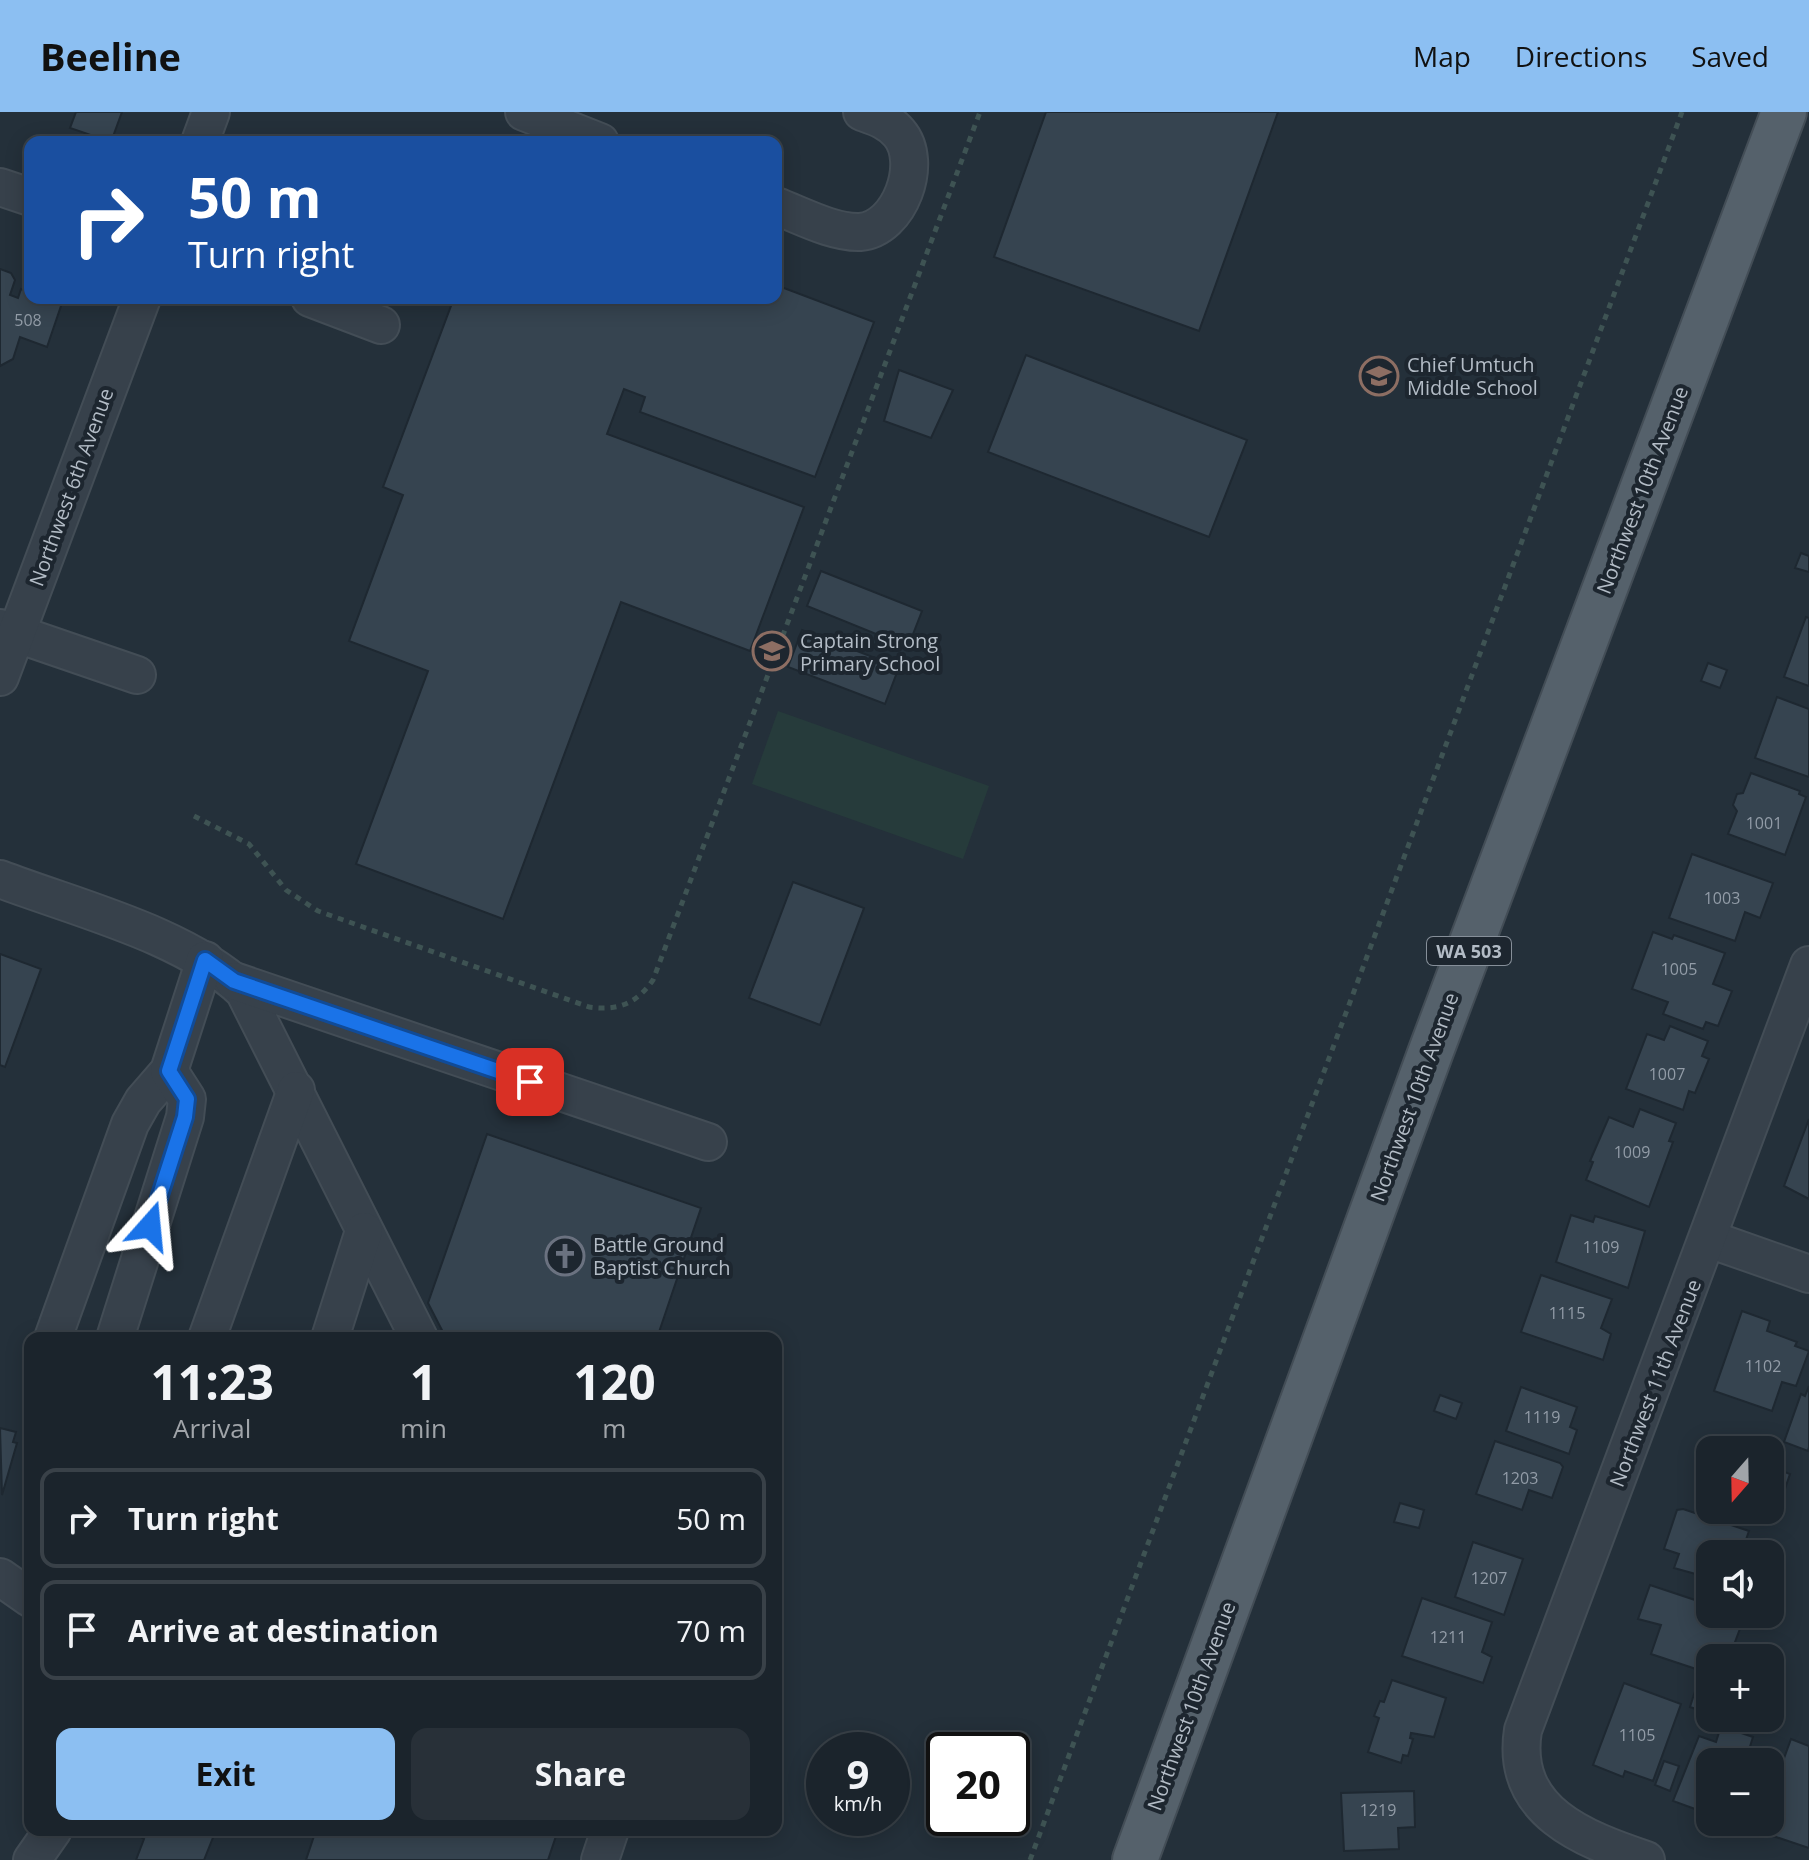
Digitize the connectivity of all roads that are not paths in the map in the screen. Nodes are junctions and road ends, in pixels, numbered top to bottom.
1 (211, 112) edge
2 (524, 112) edge
3 (862, 112) edge
4 (1784, 112) edge
5 (202, 136) edge
6 (585, 136) edge
7 (0, 187) edge
8 (24, 195) edge
9 (782, 208) edge
10 (140, 304) edge
11 (326, 304) edge
12 (381, 325) dead end
13 (8, 630) edge
14 (137, 675) dead end
15 (0, 677) edge
16 (0, 879) edge
17 (205, 960) junction
18 (1809, 965) edge
19 (234, 981) junction
20 (169, 1071) junction
21 (296, 1090) junction
22 (708, 1142) dead end
23 (364, 1231) junction
24 (1709, 1239) junction
25 (1809, 1274) edge
26 (55, 1332) edge
27 (117, 1332) edge
28 (209, 1332) edge
29 (332, 1332) edge
30 (416, 1332) edge
31 (0, 1577) edge
32 (24, 1594) edge
33 (49, 1836) edge
34 (608, 1836) edge
35 (32, 1860) edge
36 (600, 1860) edge
37 (1135, 1860) edge
38 (1646, 1860) edge

1 - 5 street
2 - 6 street
3 - 9 street
4 - 37 main road, Northwest 10th Avenue / WA 503
7 - 8 street
10 - 13 street, Northwest 6th Avenue
11 - 12 street
13 - 14 street
13 - 15 street, Northwest 6th Avenue
16 - 17 street
17 - 19 street
17 - 20 street
18 - 24 street, Northwest 11th Avenue
19 - 21 street
19 - 22 street
20 - 26 street
20 - 27 street
21 - 23 street
21 - 28 street
23 - 29 street
23 - 30 street
24 - 25 street
24 - 38 street, Northwest 11th Avenue
31 - 32 street
33 - 35 street
34 - 36 street

